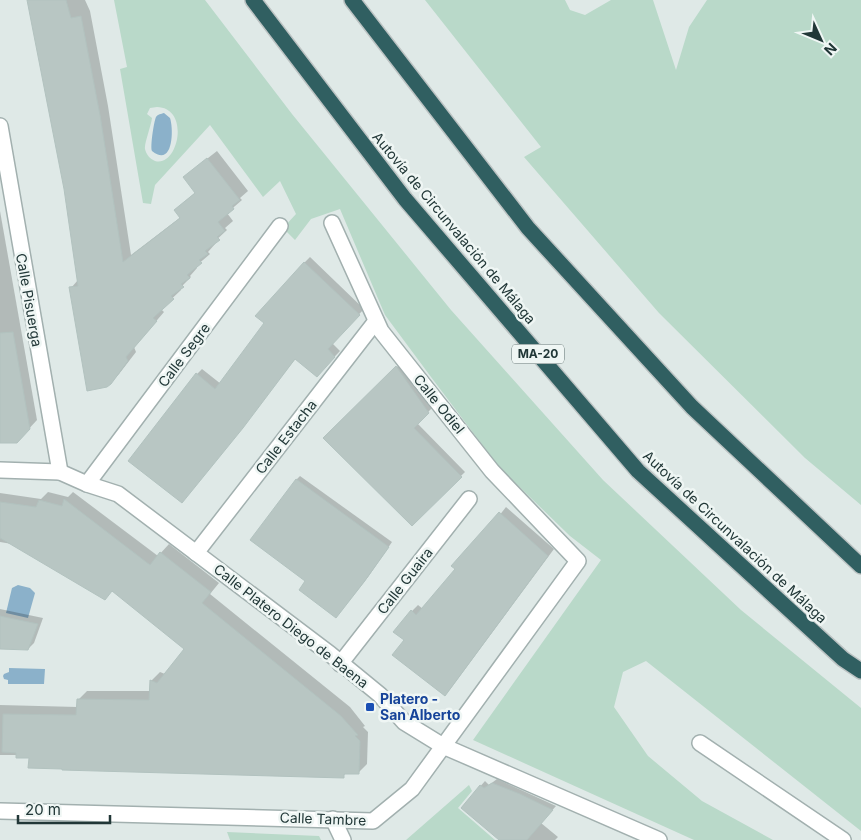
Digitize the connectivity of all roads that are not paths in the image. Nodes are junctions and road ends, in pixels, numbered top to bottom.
1 (253, 0) edge
2 (352, 0) edge
3 (0, 126) edge
4 (332, 223) dead end
5 (280, 226) dead end
6 (376, 321) junction
7 (0, 470) edge
8 (60, 472) junction
9 (87, 484) junction
10 (469, 499) dead end
11 (196, 553) junction
12 (578, 561) joint
13 (861, 566) edge
14 (340, 664) junction
15 (861, 671) edge
16 (700, 743) dead end
17 (443, 746) junction
18 (0, 811) edge
19 (333, 819) junction
20 (343, 840) edge
21 (659, 840) edge
22 (843, 840) edge

1 - 15 highway, Autovía de Circunvalación de Málaga / MA-20
2 - 13 highway
3 - 8 street, Calle Pisuerga
4 - 6 street, Calle Odiel
5 - 9 street, Calle Segre
6 - 11 street, Calle Estacha
6 - 12 street, Calle Odiel
7 - 8 street, Calle Platero Diego de Baena
8 - 9 street, Calle Platero Diego de Baena
9 - 11 street, Calle Platero Diego de Baena
10 - 14 street, Calle Guaira
11 - 14 street, Calle Platero Diego de Baena
12 - 17 street, Calle Tambre
14 - 17 street, Calle Platero Diego de Baena
16 - 22 street
17 - 19 street, Calle Tambre
17 - 21 street, Calle Platero Diego de Baena
18 - 19 street, Calle Tambre
19 - 20 street

